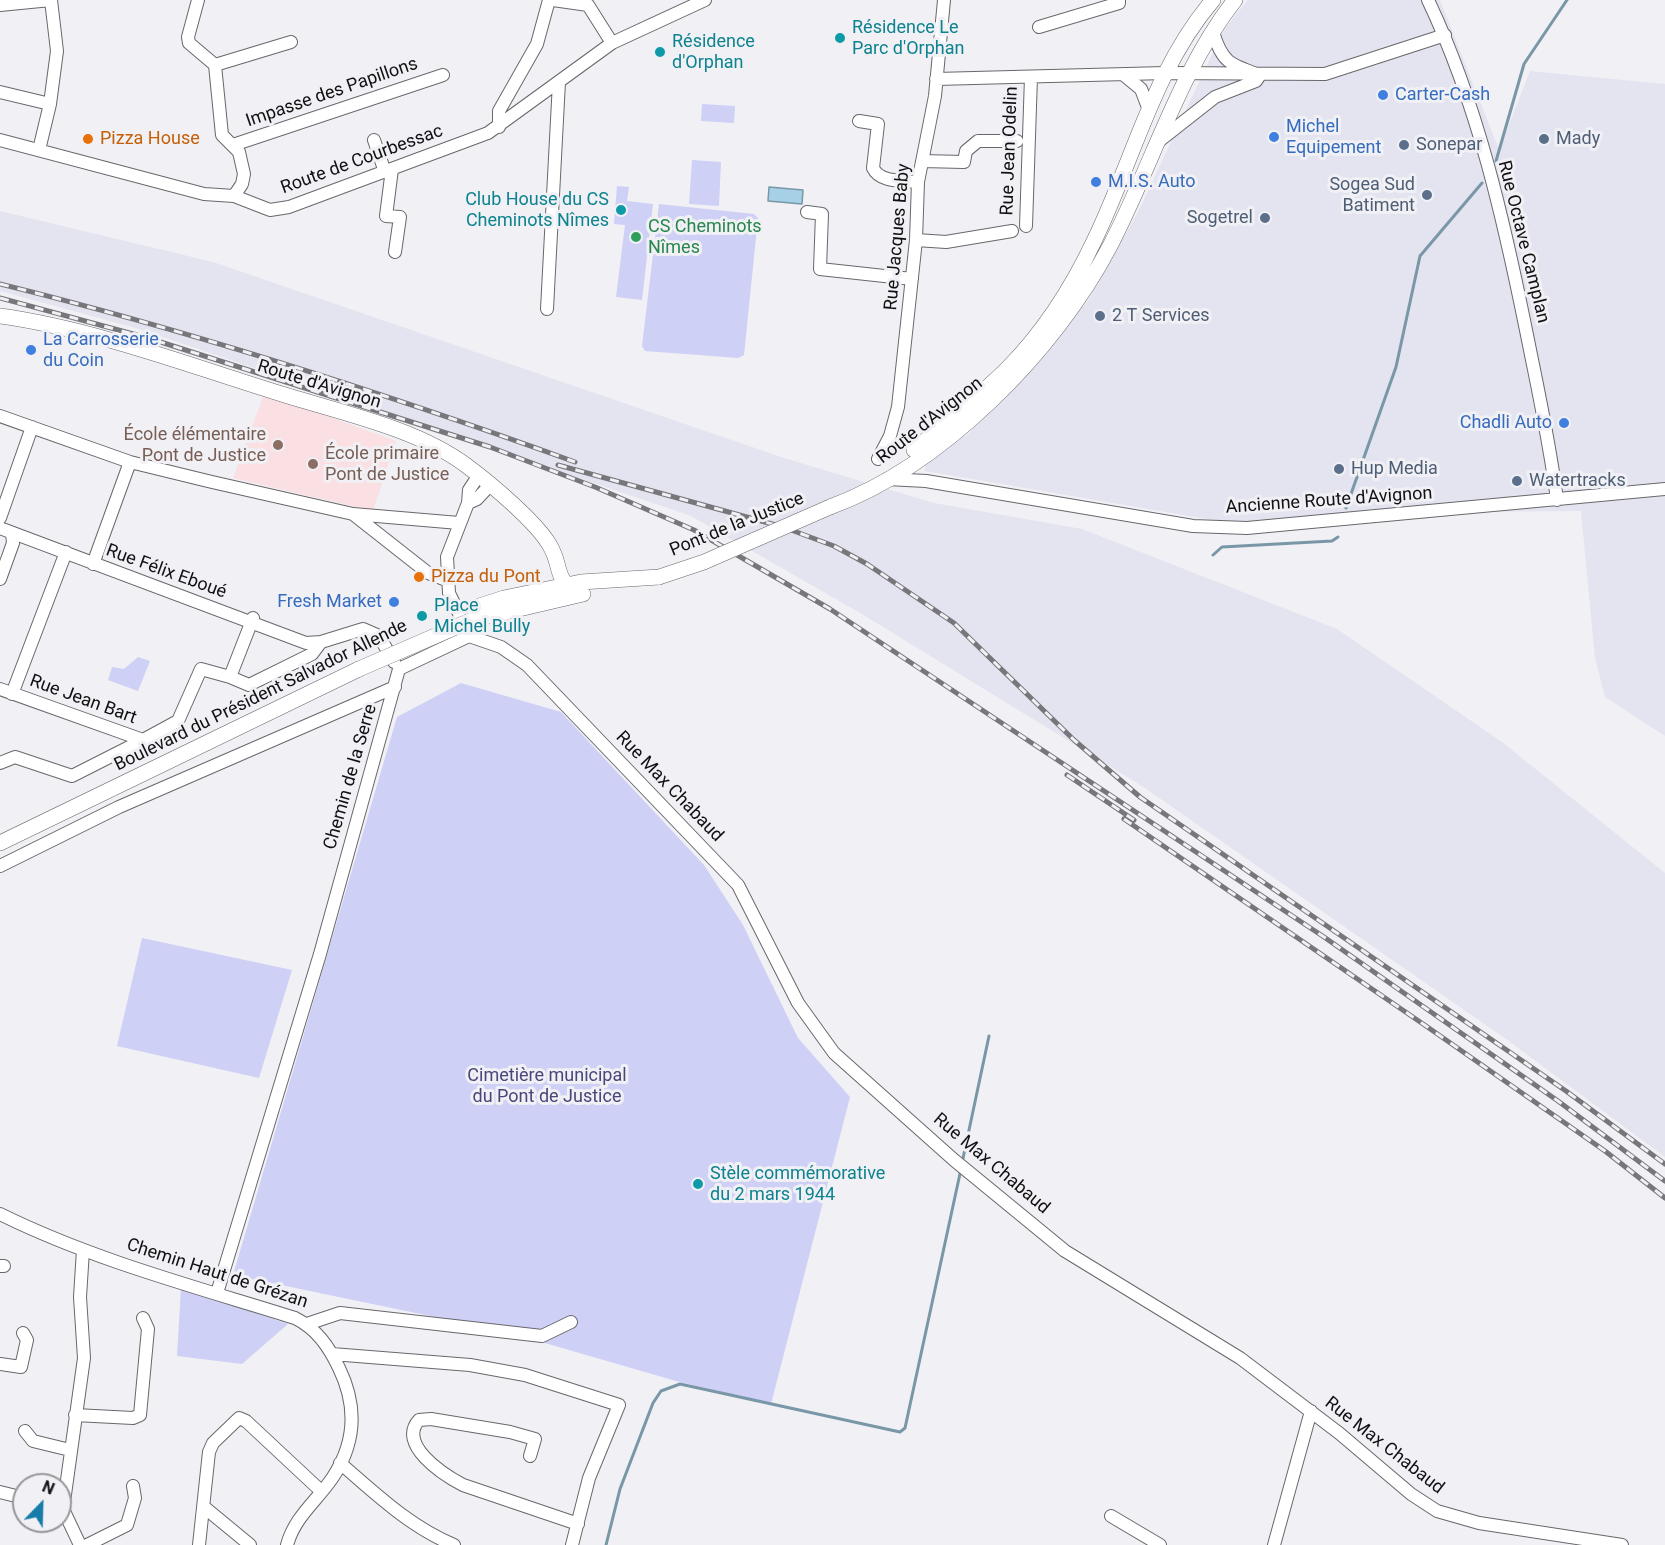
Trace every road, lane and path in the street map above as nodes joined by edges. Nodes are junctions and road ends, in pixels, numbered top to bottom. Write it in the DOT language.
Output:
graph roads {
  1 [pos="51,0"];
  2 [pos="198,0"];
  3 [pos="549,0"];
  4 [pos="553,0"];
  5 [pos="705,0"];
  6 [pos="944,0"];
  7 [pos="1119,0"];
  8 [pos="1213,0"];
  9 [pos="1235,0"];
  10 [pos="1428,0"];
  11 [pos="588,3"];
  12 [pos="0,5"];
  13 [pos="1040,27"];
  14 [pos="1213,32"];
  15 [pos="1445,35"];
  16 [pos="291,42"];
  17 [pos="612,43"];
  18 [pos="215,65"];
  19 [pos="1165,73"];
  20 [pos="443,75"];
  21 [pos="1123,75"];
  22 [pos="1190,75"];
  23 [pos="1260,75"];
  24 [pos="1030,77"];
  25 [pos="936,79"];
  26 [pos="559,82"];
  27 [pos="0,92"];
  28 [pos="50,104"];
  29 [pos="1149,110"];
  30 [pos="859,121"];
  31 [pos="499,127"];
  32 [pos="0,140"];
  33 [pos="374,140"];
  34 [pos="1017,141"];
  35 [pos="1159,141"];
  36 [pos="233,145"];
  37 [pos="39,150"];
  38 [pos="922,161"];
  39 [pos="389,171"];
  40 [pos="918,182"];
  41 [pos="234,196"];
  42 [pos="807,212"];
  43 [pos="1026,226"];
  44 [pos="1012,231"];
  45 [pos="916,240"];
  46 [pos="395,252"];
  47 [pos="912,279"];
  48 [pos="547,309"];
  49 [pos="0,316"];
  50 [pos="0,416"];
  51 [pos="32,427"];
  52 [pos="878,459"];
  53 [pos="918,459"];
  54 [pos="130,462"];
  55 [pos="887,479"];
  56 [pos="485,480"];
  57 [pos="926,481"];
  58 [pos="1665,489"];
  59 [pos="1557,500"];
  60 [pos="830,507"];
  61 [pos="354,514"];
  62 [pos="380,517"];
  63 [pos="0,518"];
  64 [pos="459,523"];
  65 [pos="0,528"];
  66 [pos="376,530"];
  67 [pos="12,533"];
  68 [pos="65,553"];
  69 [pos="93,564"];
  70 [pos="658,577"];
  71 [pos="0,579"];
  72 [pos="446,580"];
  73 [pos="570,590"];
  74 [pos="252,620"];
  75 [pos="469,636"];
  76 [pos="321,642"];
  77 [pos="357,665"];
  78 [pos="399,669"];
  79 [pos="230,677"];
  80 [pos="395,687"];
  81 [pos="0,689"];
  82 [pos="12,694"];
  83 [pos="143,740"];
  84 [pos="0,763"];
  85 [pos="33,828"];
  86 [pos="0,832"];
  87 [pos="0,843"];
  88 [pos="0,852"];
  89 [pos="0,866"];
  90 [pos="0,1214"];
  91 [pos="83,1250"];
  92 [pos="217,1293"];
  93 [pos="143,1317"];
  94 [pos="571,1322"];
  95 [pos="307,1324"];
  96 [pos="23,1333"];
  97 [pos="332,1354"];
  98 [pos="0,1364"];
  99 [pos="1311,1411"];
  100 [pos="75,1415"];
  101 [pos="25,1431"];
  102 [pos="70,1450"];
  103 [pos="530,1456"];
  104 [pos="340,1463"];
  105 [pos="67,1473"];
  106 [pos="133,1486"];
  107 [pos="321,1491"];
  108 [pos="204,1507"];
  109 [pos="1111,1516"];
  110 [pos="578,1524"];
  111 [pos="72,1529"];
  112 [pos="80,1545"];
  113 [pos="87,1545"];
  114 [pos="200,1545"];
  115 [pos="250,1545"];
  116 [pos="287,1545"];
  117 [pos="452,1545"];
  118 [pos="572,1545"];
  119 [pos="1160,1545"];
  120 [pos="1274,1545"];
  121 [pos="1622,1545"];
  1 -- 12 [label="street"];
  1 -- 28 [label="street"];
  2 -- 18 [label="street"];
  3 -- 31 [label="street"];
  4 -- 11 [label="street"];
  5 -- 17 [label="street, Route de Courbessac"];
  6 -- 25 [label="street, Rue Jacques Baby"];
  7 -- 13 [label="street"];
  8 -- 19 [label="main road, Route d'Avignon"];
  9 -- 14 [label="main road, Route d'Avignon"];
  10 -- 15 [label="street, Rue Octave Camplan"];
  11 -- 17 [label="street"];
  14 -- 22 [label="main road, Route d'Avignon"];
  14 -- 23 [label="street"];
  15 -- 23 [label="street, Rue Jean Odelin"];
  15 -- 59 [label="street, Rue Octave Camplan"];
  16 -- 18 [label="street"];
  17 -- 26 [label="street, Route de Courbessac"];
  18 -- 36 [label="street"];
  19 -- 21 [label="street, Rue Jean Odelin"];
  19 -- 22 [label="street, Rue Jean Odelin"];
  19 -- 29 [label="main road, Route d'Avignon"];
  20 -- 36 [label="street, Impasse des Papillons"];
  21 -- 24 [label="street, Rue Jean Odelin"];
  21 -- 29 [label="street"];
  22 -- 23 [label="street, Rue Jean Odelin"];
  22 -- 35 [label="main road, Route d'Avignon"];
  23 -- 35 [label="street"];
  24 -- 25 [label="street, Rue Jean Odelin"];
  24 -- 43 [label="street, Rue Jean Odelin"];
  25 -- 38 [label="street, Rue Jacques Baby"];
  26 -- 31 [label="street, Route de Courbessac"];
  26 -- 48 [label="street"];
  27 -- 28 [label="street"];
  28 -- 37 [label="street"];
  29 -- 60 [label="main road, Route d'Avignon"];
  30 -- 40 [label="street"];
  31 -- 39 [label="street, Route de Courbessac"];
  32 -- 37 [label="street, Route de Courbessac"];
  33 -- 39 [label="street"];
  34 -- 38 [label="street"];
  35 -- 53 [label="main road, Route d'Avignon"];
  36 -- 41 [label="street"];
  37 -- 41 [label="street, Route de Courbessac"];
  38 -- 40 [label="street, Rue Jacques Baby"];
  39 -- 41 [label="street, Route de Courbessac"];
  39 -- 46 [label="street"];
  40 -- 45 [label="street, Rue Jacques Baby"];
  42 -- 47 [label="street"];
  44 -- 45 [label="street"];
  45 -- 47 [label="street, Rue Jacques Baby"];
  47 -- 52 [label="street, Rue Jacques Baby"];
  49 -- 56 [label="main road, Route d'Avignon"];
  50 -- 51 [label="street"];
  51 -- 54 [label="street"];
  51 -- 63 [label="street"];
  53 -- 55 [label="main road, Route d'Avignon"];
  53 -- 57 [label="street"];
  54 -- 61 [label="street"];
  54 -- 69 [label="street"];
  55 -- 57 [label="street, Ancienne Route d'Avignon"];
  55 -- 60 [label="main road, Route d'Avignon"];
  56 -- 64 [label="street"];
  56 -- 73 [label="main road, Route d'Avignon"];
  57 -- 59 [label="street, Ancienne Route d'Avignon"];
  58 -- 59 [label="street, Ancienne Route d'Avignon"];
  60 -- 70 [label="main road, Pont de la Justice, bridge"];
  61 -- 62 [label="street"];
  61 -- 66 [label="street"];
  62 -- 64 [label="street"];
  62 -- 66 [label="street"];
  64 -- 72 [label="street"];
  65 -- 67 [label="street, Rue Félix Eboué"];
  66 -- 72 [label="street"];
  67 -- 68 [label="street, Rue Félix Eboué"];
  67 -- 71 [label="street"];
  68 -- 69 [label="street, Rue Félix Eboué"];
  68 -- 82 [label="street"];
  69 -- 74 [label="street, Rue Félix Eboué"];
  70 -- 73 [label="main road, Boulevard du Président Salvador Allende"];
  72 -- 75 [label="street"];
  73 -- 77 [label="main road, Boulevard du Président Salvador Allende"];
  74 -- 76 [label="street, Rue Félix Eboué"];
  74 -- 79 [label="street"];
  75 -- 78 [label="street"];
  75 -- 99 [label="street, Rue Max Chabaud"];
  76 -- 78 [label="street"];
  76 -- 79 [label="street"];
  77 -- 85 [label="main road, Boulevard du Président Salvador Allende"];
  77 -- 86 [label="main road, Boulevard du Président Salvador Allende"];
  78 -- 80 [label="street"];
  79 -- 83 [label="street, Rue Jean Bart"];
  80 -- 89 [label="street, Chemin de la Serre"];
  80 -- 92 [label="street, Chemin de la Serre"];
  81 -- 82 [label="street, Rue Jean Bart"];
  82 -- 83 [label="street, Rue Jean Bart"];
  83 -- 84 [label="street"];
  85 -- 87 [label="main road, Boulevard du Président Salvador Allende"];
  85 -- 88 [label="main road"];
  90 -- 91 [label="street, Chemin Haut de Grézan"];
  91 -- 92 [label="street, Chemin Haut de Grézan"];
  91 -- 100 [label="street"];
  92 -- 95 [label="street, Chemin Haut de Grézan"];
  93 -- 100 [label="street"];
  94 -- 95 [label="street, Chemin Haut de Grézan"];
  95 -- 97 [label="street"];
  96 -- 98 [label="street"];
  97 -- 104 [label="street"];
  97 -- 110 [label="street"];
  99 -- 120 [label="street"];
  99 -- 121 [label="street, Rue Max Chabaud"];
  100 -- 102 [label="street"];
  101 -- 102 [label="street"];
  102 -- 105 [label="street"];
  103 -- 110 [label="street"];
  104 -- 107 [label="street"];
  104 -- 117 [label="street"];
  106 -- 113 [label="street"];
  107 -- 108 [label="street"];
  107 -- 116 [label="street"];
  108 -- 114 [label="street"];
  108 -- 115 [label="street"];
  109 -- 119 [label="street"];
  110 -- 118 [label="street"];
  111 -- 112 [label="street"];
}
